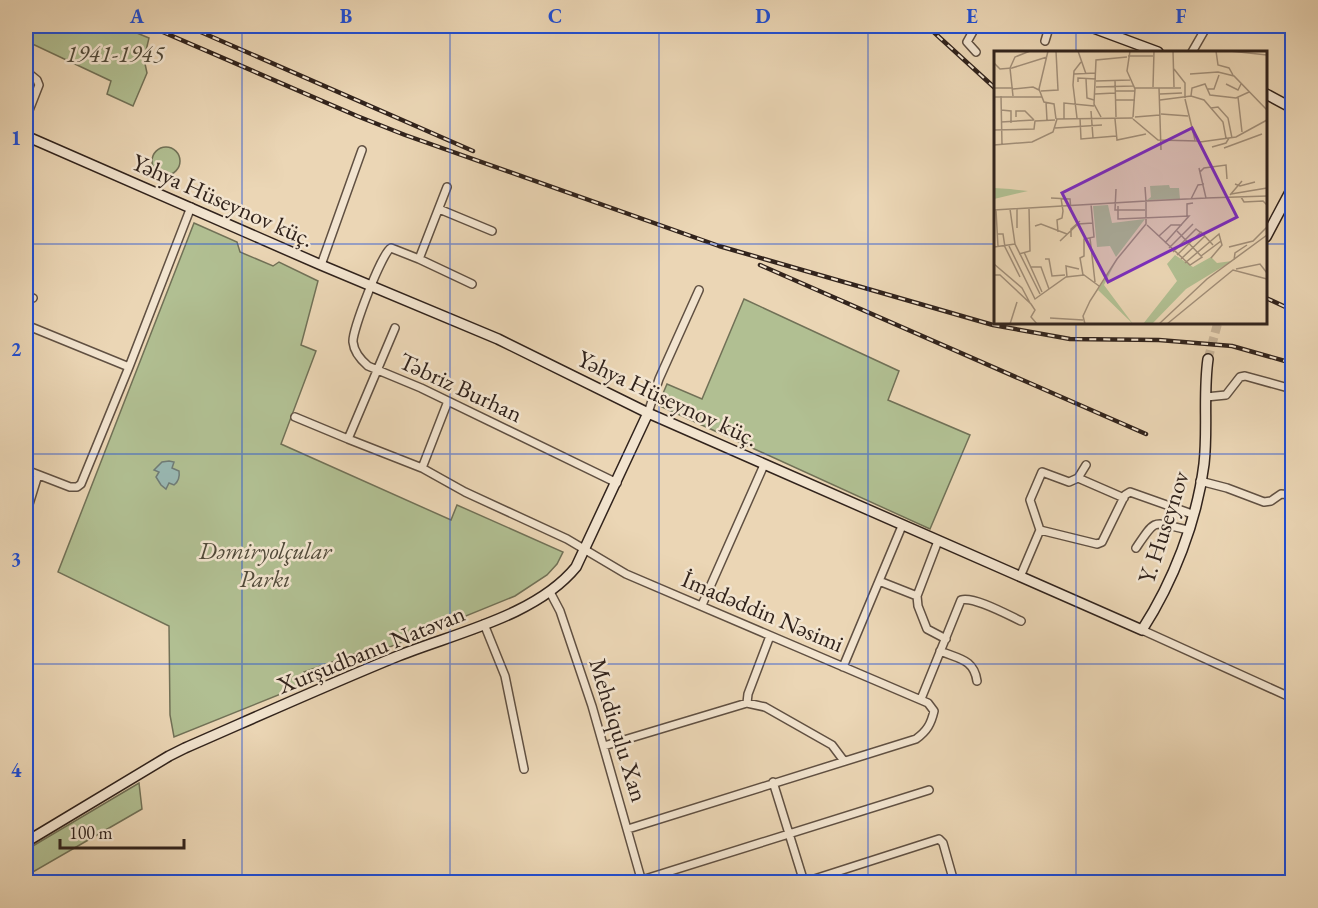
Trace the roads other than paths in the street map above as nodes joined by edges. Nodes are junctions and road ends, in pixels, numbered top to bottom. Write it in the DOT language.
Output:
graph roads {
  1 [pos="976,26"];
  2 [pos="1045,26"];
  3 [pos="1088,26"];
  4 [pos="1207,26"];
  5 [pos="1045,41"];
  6 [pos="1142,49"];
  7 [pos="1193,51"];
  8 [pos="976,52"];
  9 [pos="26,71"];
  10 [pos="1267,95"];
  11 [pos="1293,108"];
  12 [pos="26,118"];
  13 [pos="26,136"];
  14 [pos="362,150"];
  15 [pos="447,188"];
  16 [pos="1293,188"];
  17 [pos="191,207"];
  18 [pos="439,209"];
  19 [pos="492,231"];
  20 [pos="1267,235"];
  21 [pos="419,259"];
  22 [pos="321,265"];
  23 [pos="472,284"];
  24 [pos="371,286"];
  25 [pos="699,290"];
  26 [pos="26,325"];
  27 [pos="395,328"];
  28 [pos="1208,359"];
  29 [pos="129,367"];
  30 [pos="378,370"];
  31 [pos="1293,389"];
  32 [pos="1206,397"];
  33 [pos="448,401"];
  34 [pos="648,412"];
  35 [pos="295,417"];
  36 [pos="348,439"];
  37 [pos="764,465"];
  38 [pos="1086,465"];
  39 [pos="422,468"];
  40 [pos="26,470"];
  41 [pos="38,475"];
  42 [pos="1078,478"];
  43 [pos="1200,481"];
  44 [pos="616,483"];
  45 [pos="1293,495"];
  46 [pos="1124,498"];
  47 [pos="26,514"];
  48 [pos="1192,514"];
  49 [pos="902,526"];
  50 [pos="1040,530"];
  51 [pos="1188,530"];
  52 [pos="938,542"];
  53 [pos="1136,548"];
  54 [pos="584,551"];
  55 [pos="1020,578"];
  56 [pos="879,581"];
  57 [pos="550,592"];
  58 [pos="917,596"];
  59 [pos="702,605"];
  60 [pos="1021,621"];
  61 [pos="484,624"];
  62 [pos="1142,630"];
  63 [pos="770,636"];
  64 [pos="946,639"];
  65 [pos="940,651"];
  66 [pos="843,667"];
  67 [pos="977,681"];
  68 [pos="1293,698"];
  69 [pos="921,699"];
  70 [pos="747,703"];
  71 [pos="604,746"];
  72 [pos="844,761"];
  73 [pos="524,769"];
  74 [pos="773,783"];
  75 [pos="929,790"];
  76 [pos="628,829"];
  77 [pos="790,835"];
  78 [pos="26,842"];
  79 [pos="642,881"];
  80 [pos="805,882"];
  81 [pos="954,882"];
  1 -- 8 [label="street"];
  2 -- 5 [label="street"];
  3 -- 6 [label="main road"];
  4 -- 7 [label="street"];
  9 -- 12 [label="street"];
  10 -- 11 [label="main road"];
  13 -- 17 [label="main road, Yəhya Hüseynov küç."];
  14 -- 22 [label="street"];
  15 -- 18 [label="street"];
  16 -- 20 [label="main road"];
  17 -- 22 [label="main road, Yəhya Hüseynov küç."];
  17 -- 29 [label="street"];
  18 -- 19 [label="street"];
  18 -- 21 [label="street"];
  21 -- 23 [label="street"];
  21 -- 24 [label="street, Təbriz Burhan"];
  22 -- 24 [label="main road, Yəhya Hüseynov küç."];
  24 -- 30 [label="street, Təbriz Burhan"];
  24 -- 34 [label="main road, Yəhya Hüseynov küç."];
  25 -- 34 [label="street"];
  26 -- 29 [label="street"];
  27 -- 30 [label="street"];
  28 -- 32 [label="main road, Y. Huseynov"];
  29 -- 41 [label="street"];
  30 -- 33 [label="street, Təbriz Burhan"];
  30 -- 36 [label="street"];
  31 -- 32 [label="street"];
  32 -- 43 [label="main road, Y. Huseynov"];
  33 -- 39 [label="street"];
  33 -- 44 [label="street, Təbriz Burhan"];
  34 -- 37 [label="main road, Yəhya Hüseynov küç."];
  34 -- 44 [label="main road, Xurşudbanu Natəvan"];
  35 -- 36 [label="street, İmadəddin Nəsimi"];
  36 -- 39 [label="street, İmadəddin Nəsimi"];
  37 -- 49 [label="main road, Yəhya Hüseynov küç."];
  37 -- 59 [label="street"];
  38 -- 42 [label="street"];
  39 -- 54 [label="street, İmadəddin Nəsimi"];
  40 -- 41 [label="street"];
  41 -- 47 [label="street"];
  42 -- 46 [label="street"];
  42 -- 50 [label="street"];
  43 -- 45 [label="street"];
  43 -- 48 [label="main road, Y. Huseynov"];
  44 -- 54 [label="main road, Xurşudbanu Natəvan"];
  46 -- 48 [label="street"];
  46 -- 50 [label="street"];
  48 -- 51 [label="main road, Y. Huseynov"];
  49 -- 52 [label="main road, Yəhya Hüseynov küç."];
  49 -- 56 [label="street"];
  50 -- 55 [label="street"];
  51 -- 53 [label="street"];
  51 -- 62 [label="main road, Y. Huseynov"];
  52 -- 55 [label="main road, Yəhya Hüseynov küç."];
  52 -- 58 [label="street"];
  54 -- 57 [label="main road, Xurşudbanu Natəvan"];
  54 -- 59 [label="street, İmadəddin Nəsimi"];
  55 -- 62 [label="main road, Yəhya Hüseynov küç."];
  56 -- 58 [label="street"];
  56 -- 66 [label="street"];
  57 -- 61 [label="main road, Xurşudbanu Natəvan"];
  57 -- 71 [label="street, Mehdiqulu Xan"];
  58 -- 64 [label="street"];
  59 -- 63 [label="street, İmadəddin Nəsimi"];
  60 -- 64 [label="street"];
  61 -- 73 [label="street"];
  61 -- 78 [label="main road, Xurşudbanu Natəvan"];
  62 -- 68 [label="street, Yəhya Hüseynov küç."];
  63 -- 66 [label="street, İmadəddin Nəsimi"];
  63 -- 70 [label="street"];
  64 -- 65 [label="street"];
  65 -- 67 [label="street"];
  65 -- 69 [label="street"];
  66 -- 69 [label="street, İmadəddin Nəsimi"];
  69 -- 72 [label="street, İmadəddin Nəsimi"];
  70 -- 71 [label="street"];
  70 -- 72 [label="street"];
  71 -- 76 [label="street, Mehdiqulu Xan"];
  72 -- 74 [label="street"];
  74 -- 76 [label="street"];
  74 -- 77 [label="street"];
  75 -- 77 [label="street"];
  76 -- 79 [label="street, Mehdiqulu Xan"];
  77 -- 79 [label="street"];
  77 -- 80 [label="street"];
  80 -- 81 [label="street"];
}
